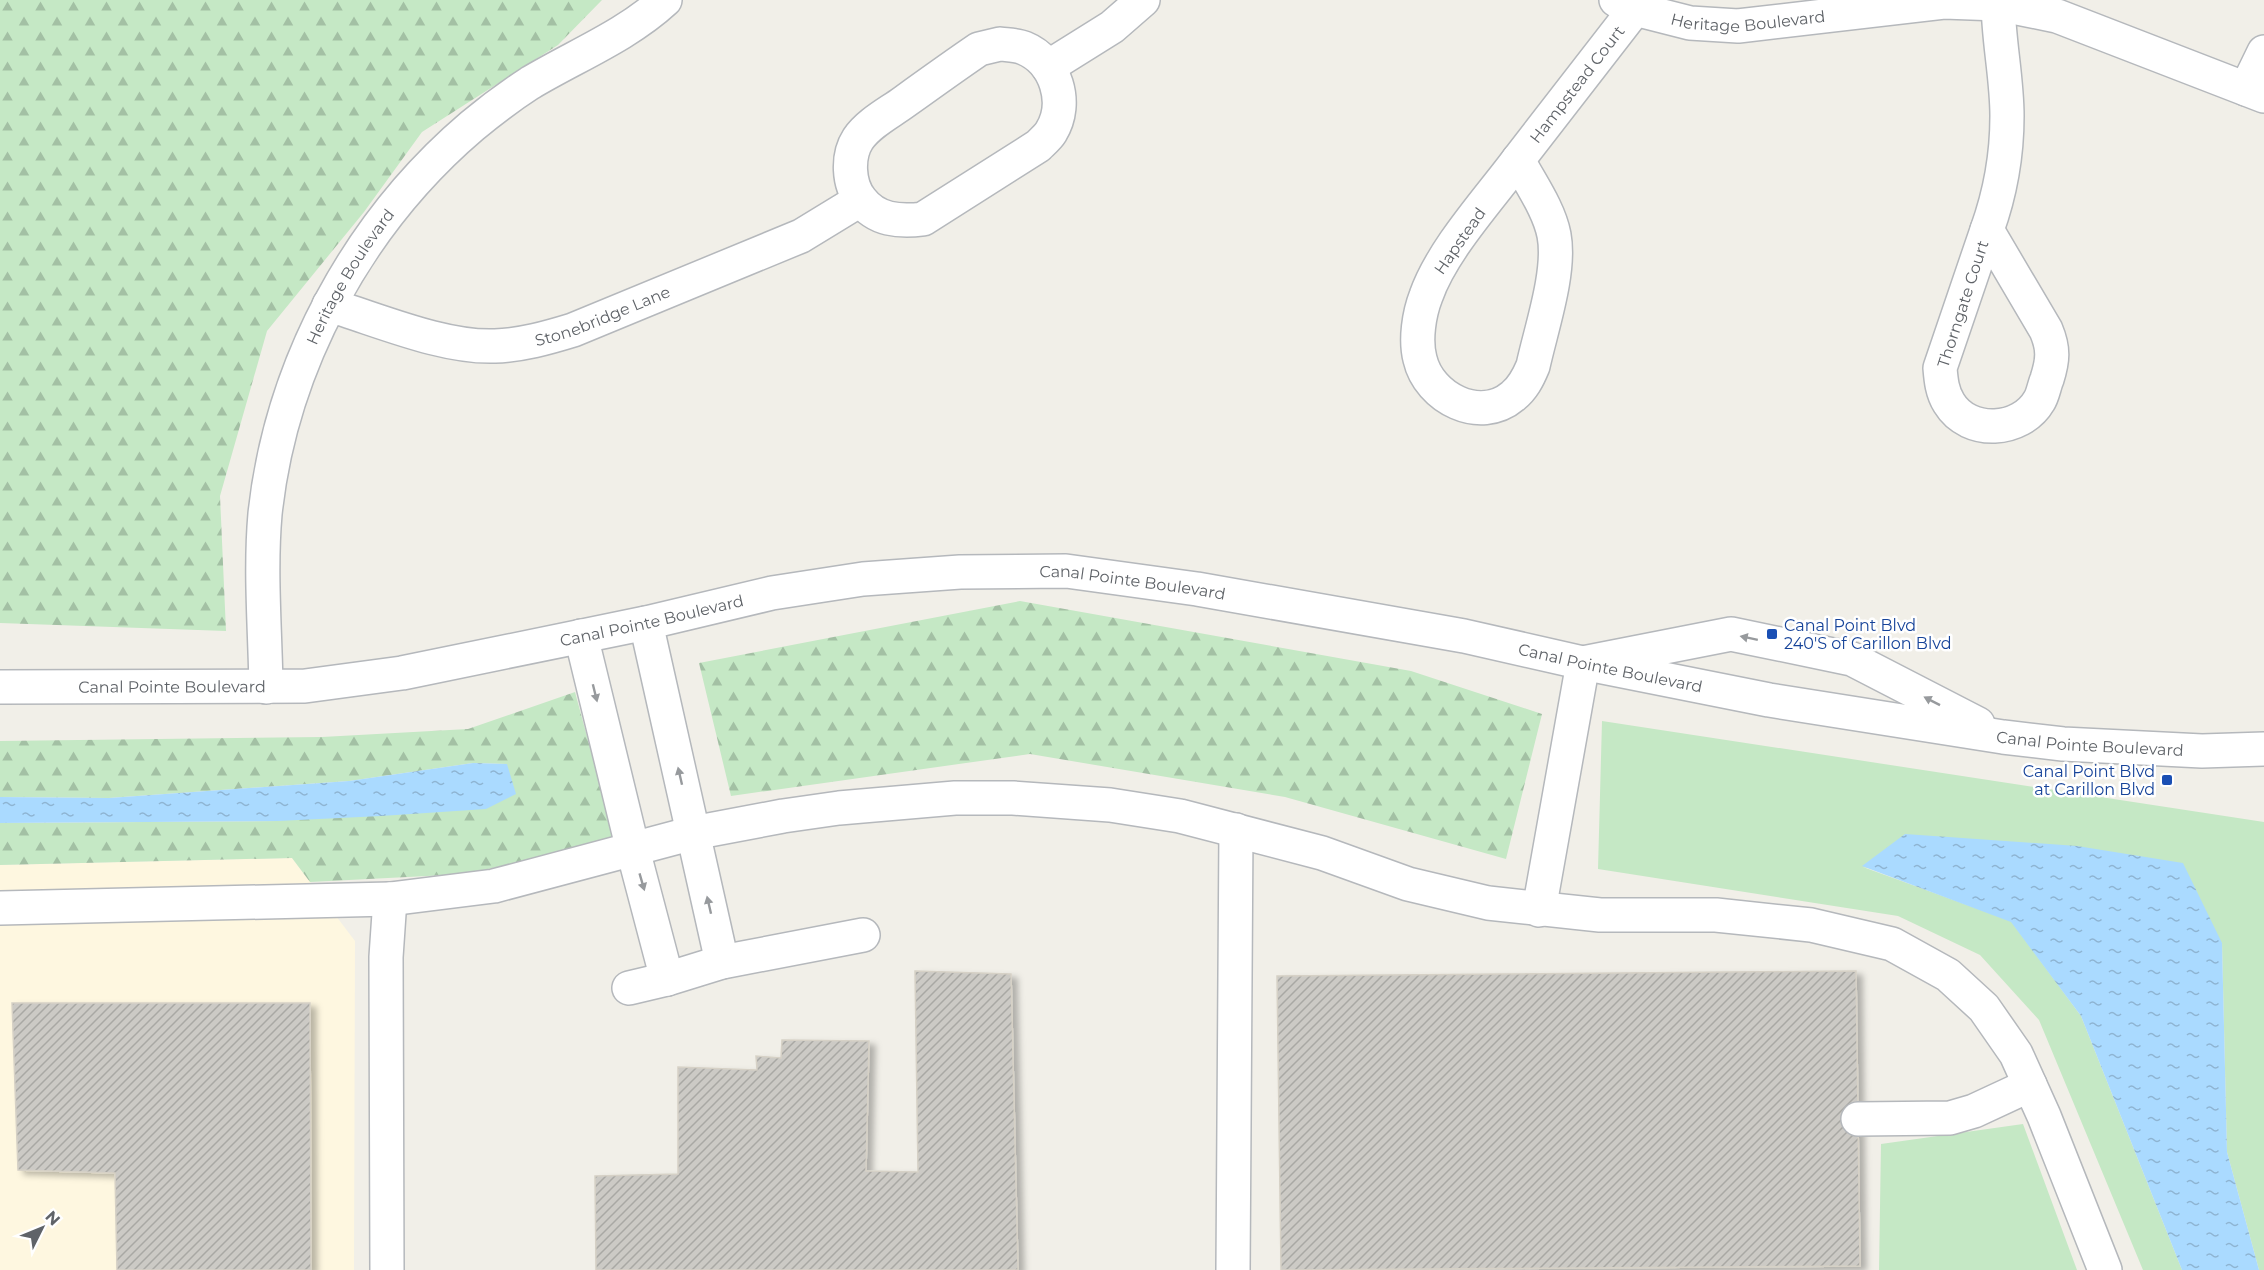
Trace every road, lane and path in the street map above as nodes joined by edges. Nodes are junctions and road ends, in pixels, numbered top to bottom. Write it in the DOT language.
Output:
graph roads {
  1 [pos="665,0"];
  2 [pos="1143,0"];
  3 [pos="1998,2"];
  4 [pos="1625,5"];
  5 [pos="2264,52"];
  6 [pos="1048,67"];
  7 [pos="2255,92"];
  8 [pos="1518,160"];
  9 [pos="860,200"];
  10 [pos="1987,230"];
  11 [pos="329,304"];
  12 [pos="646,622"];
  13 [pos="581,636"];
  14 [pos="1583,663"];
  15 [pos="0,687"];
  16 [pos="266,687"];
  17 [pos="2003,737"];
  18 [pos="2264,749"];
  19 [pos="1236,830"];
  20 [pos="693,833"];
  21 [pos="633,850"];
  22 [pos="390,899"];
  23 [pos="0,908"];
  24 [pos="1539,910"];
  25 [pos="863,935"];
  26 [pos="722,962"];
  27 [pos="667,979"];
  28 [pos="629,988"];
  29 [pos="2030,1085"];
  30 [pos="1857,1119"];
  31 [pos="387,1270"];
  32 [pos="1233,1270"];
  33 [pos="2104,1270"];
  1 -- 11 [label="street, Heritage Boulevard"];
  2 -- 6 [label="street"];
  3 -- 4 [label="street, Heritage Boulevard"];
  3 -- 7 [label="street, Heritage Boulevard"];
  3 -- 10 [label="street, Thorngate Court"];
  4 -- 8 [label="street, Hampstead Court"];
  5 -- 7 [label="street"];
  6 -- 9 [label="street"];
  6 -- 9 [label="street"];
  8 -- 8 [label="street, Hapstead"];
  9 -- 11 [label="street, Stonebridge Lane"];
  10 -- 10 [label="street, Thorngate Court"];
  11 -- 16 [label="street, Heritage Boulevard"];
  12 -- 13 [label="street, Canal Pointe Boulevard"];
  12 -- 14 [label="street, Canal Pointe Boulevard"];
  20 -- 12 [label="street, one-way"];
  13 -- 16 [label="street, Canal Pointe Boulevard"];
  13 -- 21 [label="street, one-way"];
  14 -- 17 [label="street, Canal Pointe Boulevard"];
  17 -- 14 [label="street, one-way"];
  14 -- 24 [label="street"];
  15 -- 16 [label="street, Canal Pointe Boulevard"];
  17 -- 18 [label="street, Canal Pointe Boulevard"];
  19 -- 20 [label="street"];
  19 -- 24 [label="street"];
  19 -- 32 [label="street"];
  20 -- 21 [label="street"];
  26 -- 20 [label="street, one-way"];
  21 -- 22 [label="street"];
  21 -- 27 [label="street, one-way"];
  22 -- 23 [label="street"];
  22 -- 31 [label="street"];
  24 -- 29 [label="street"];
  25 -- 26 [label="street"];
  26 -- 27 [label="street"];
  27 -- 28 [label="street"];
  29 -- 30 [label="street"];
  29 -- 33 [label="street"];
}
